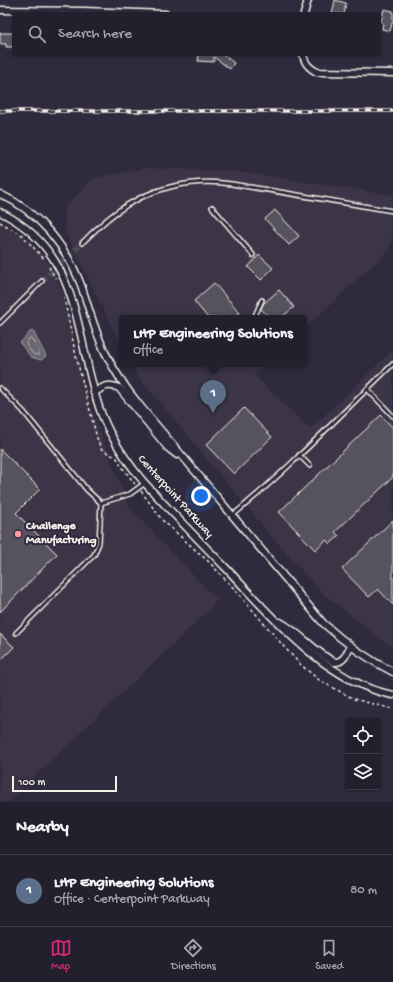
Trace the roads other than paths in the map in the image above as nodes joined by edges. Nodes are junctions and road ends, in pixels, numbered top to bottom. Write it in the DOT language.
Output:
graph roads {
  1 [pos="305,2"];
  2 [pos="0,10"];
  3 [pos="111,12"];
  4 [pos="304,12"];
  5 [pos="304,56"];
  6 [pos="393,73"];
  7 [pos="0,194"];
  8 [pos="212,207"];
  9 [pos="393,211"];
  10 [pos="0,212"];
  11 [pos="82,243"];
  12 [pos="253,255"];
  13 [pos="42,281"];
  14 [pos="262,300"];
  15 [pos="255,315"];
  16 [pos="0,323"];
  17 [pos="393,364"];
  18 [pos="0,388"];
  19 [pos="367,389"];
  20 [pos="94,393"];
  21 [pos="393,416"];
  22 [pos="299,455"];
  23 [pos="187,463"];
  24 [pos="310,466"];
  25 [pos="145,483"];
  26 [pos="101,503"];
  27 [pos="232,516"];
  28 [pos="273,618"];
  29 [pos="16,633"];
  30 [pos="350,646"];
  31 [pos="393,672"];
  32 [pos="393,695"];
  1 -- 4 [label="street"];
  2 -- 3 [label="street"];
  5 -- 6 [label="street"];
  7 -- 23 [label="street"];
  8 -- 12 [label="lane"];
  9 -- 11 [label="lane"];
  10 -- 20 [label="street, Centerpoint Parkway"];
  13 -- 16 [label="lane"];
  14 -- 15 [label="lane"];
  17 -- 19 [label="lane"];
  18 -- 26 [label="lane"];
  19 -- 21 [label="lane"];
  19 -- 22 [label="lane"];
  20 -- 23 [label="street"];
  20 -- 25 [label="street, Centerpoint Parkway"];
  22 -- 24 [label="lane"];
  22 -- 27 [label="lane"];
  23 -- 27 [label="street"];
  25 -- 26 [label="lane"];
  25 -- 28 [label="street, Centerpoint Parkway"];
  26 -- 29 [label="lane"];
  27 -- 30 [label="street"];
  28 -- 30 [label="street"];
  28 -- 32 [label="street, Centerpoint Parkway"];
  30 -- 31 [label="street"];
}
